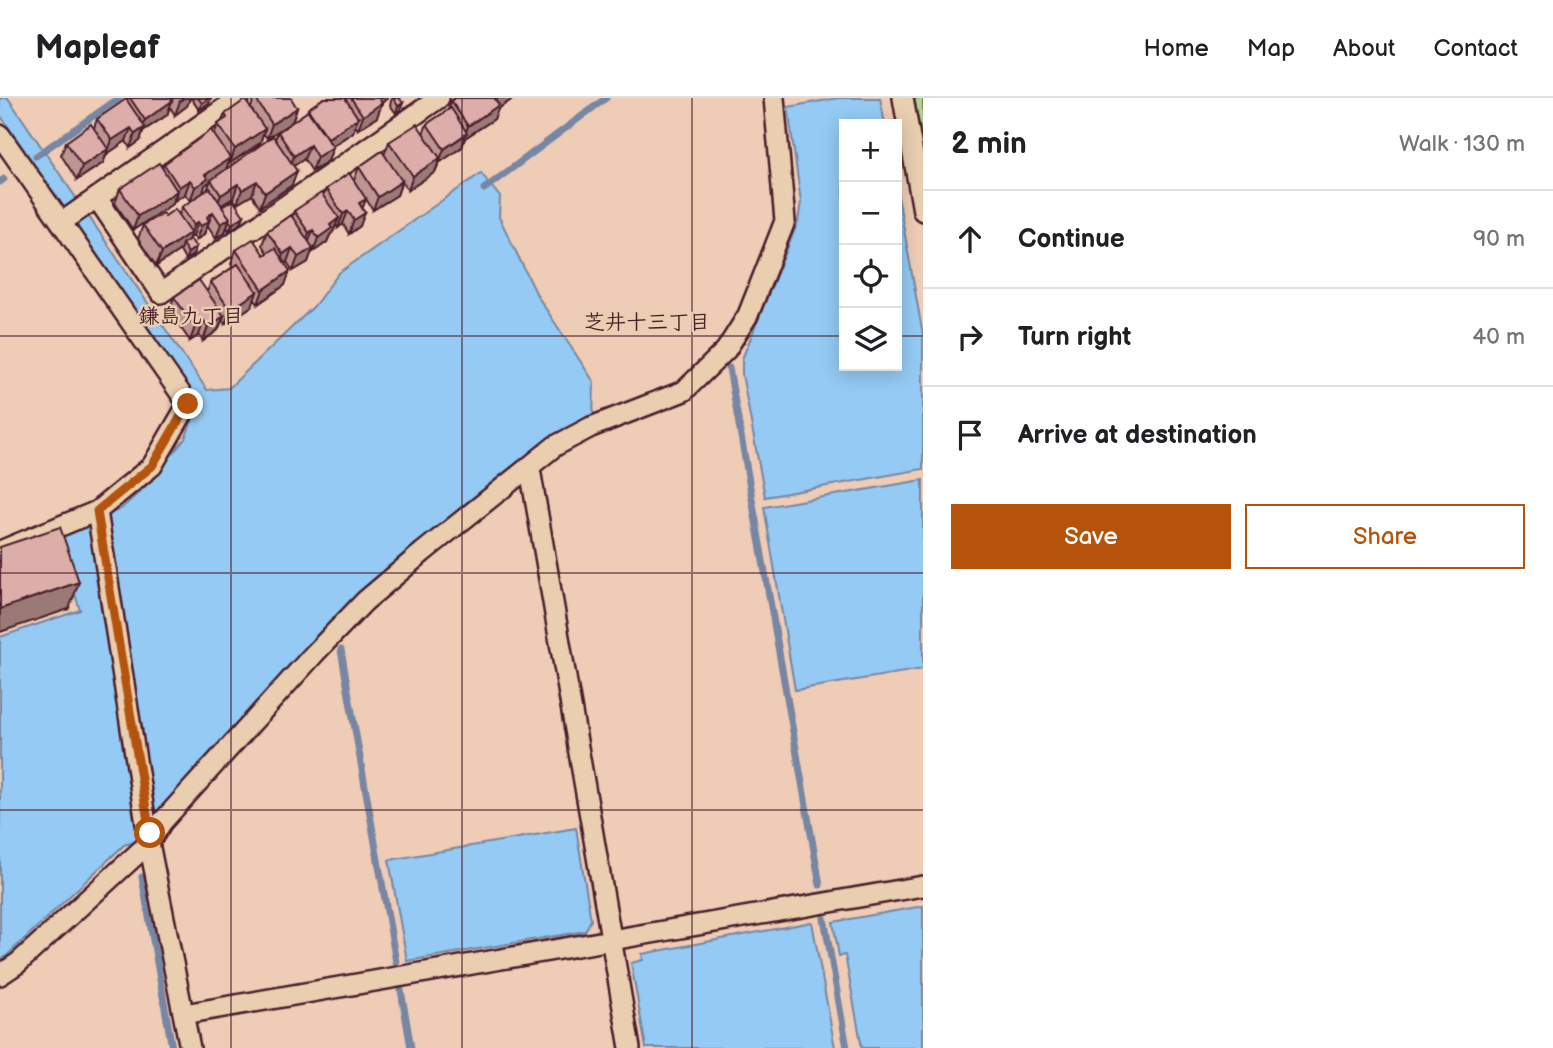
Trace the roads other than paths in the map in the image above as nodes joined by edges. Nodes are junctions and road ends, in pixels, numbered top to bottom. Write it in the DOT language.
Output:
graph roads {
  1 [pos="239,98"];
  2 [pos="439,98"];
  3 [pos="774,98"];
  4 [pos="903,98"];
  5 [pos="0,135"];
  6 [pos="93,201"];
  7 [pos="923,211"];
  8 [pos="62,222"];
  9 [pos="530,469"];
  10 [pos="98,514"];
  11 [pos="0,551"];
  12 [pos="150,838"];
  13 [pos="923,886"];
  14 [pos="611,939"];
  15 [pos="0,975"];
  16 [pos="184,1013"];
  17 [pos="190,1048"];
  18 [pos="630,1048"];
  1 -- 6 [label="street"];
  2 -- 6 [label="street"];
  3 -- 9 [label="street"];
  4 -- 7 [label="street"];
  5 -- 8 [label="street"];
  6 -- 8 [label="street"];
  8 -- 10 [label="street"];
  9 -- 12 [label="street"];
  9 -- 14 [label="street"];
  10 -- 11 [label="street"];
  10 -- 12 [label="street"];
  12 -- 15 [label="street"];
  12 -- 16 [label="street"];
  13 -- 14 [label="street"];
  14 -- 16 [label="street"];
  14 -- 18 [label="street"];
  16 -- 17 [label="street"];
}
